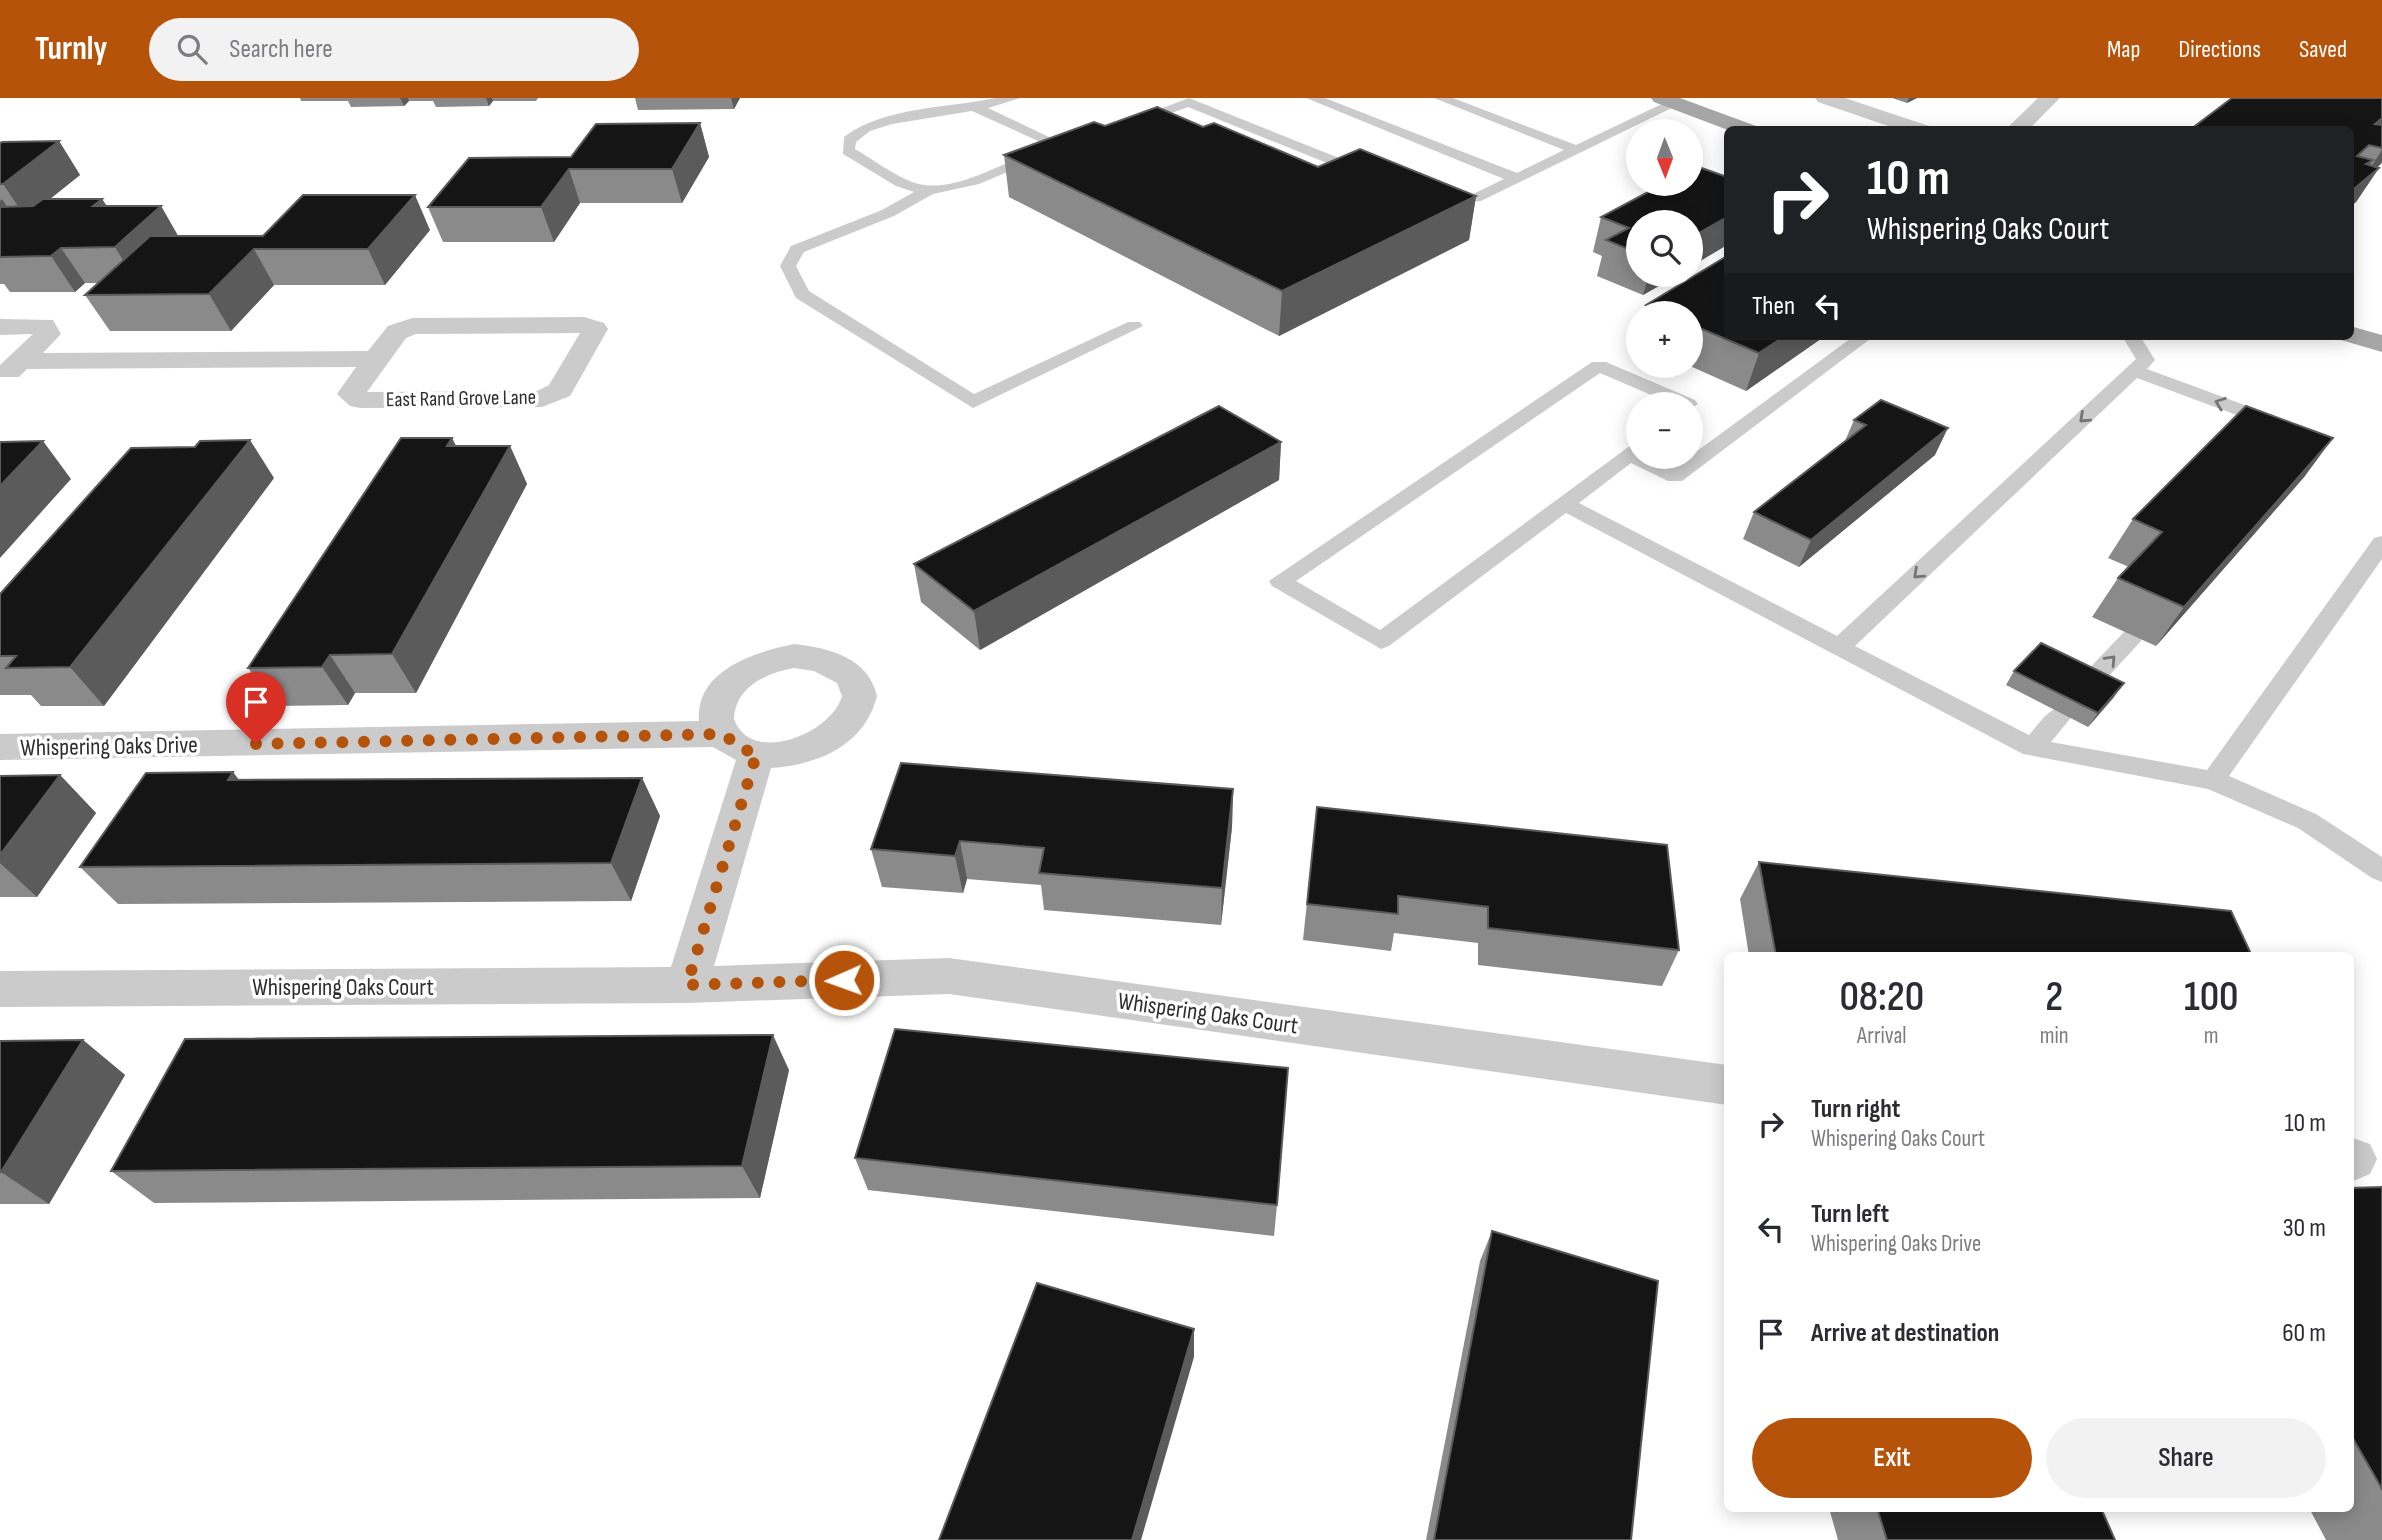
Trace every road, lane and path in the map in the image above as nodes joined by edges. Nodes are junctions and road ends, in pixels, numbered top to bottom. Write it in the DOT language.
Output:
graph roads {
  1 [pos="1013,98"];
  2 [pos="1313,98"];
  3 [pos="1440,98"];
  4 [pos="1825,98"];
  5 [pos="2050,98"];
  6 [pos="1192,100"];
  7 [pos="1668,101"];
  8 [pos="969,103"];
  9 [pos="1738,126"];
  10 [pos="1910,126"];
  11 [pos="2019,126"];
  12 [pos="1113,129"];
  13 [pos="1576,150"];
  14 [pos="1516,178"];
  15 [pos="1380,179"];
  16 [pos="928,190"];
  17 [pos="1431,200"];
  18 [pos="1134,326"];
  19 [pos="0,327"];
  20 [pos="2354,335"];
  21 [pos="1860,340"];
  22 [pos="2134,340"];
  23 [pos="2382,344"];
  24 [pos="376,359"];
  25 [pos="9,370"];
  26 [pos="2134,371"];
  27 [pos="1657,392"];
  28 [pos="2292,436"];
  29 [pos="1703,456"];
  30 [pos="1626,458"];
  31 [pos="1662,469"];
  32 [pos="1686,469"];
  33 [pos="1565,504"];
  34 [pos="2382,543"];
  35 [pos="2133,635"];
  36 [pos="1840,647"];
  37 [pos="2088,684"];
  38 [pos="2062,714"];
  39 [pos="723,734"];
  40 [pos="0,747"];
  41 [pos="2032,748"];
  42 [pos="757,752"];
  43 [pos="2213,780"];
  44 [pos="2382,870"];
  45 [pos="687,985"];
  46 [pos="0,989"];
  47 [pos="1724,1085"];
  1 -- 8 [label="lane"];
  2 -- 14 [label="lane"];
  3 -- 13 [label="lane"];
  4 -- 10 [label="street"];
  5 -- 11 [label="street"];
  6 -- 12 [label="lane"];
  6 -- 15 [label="lane"];
  7 -- 9 [label="main road"];
  7 -- 13 [label="lane"];
  8 -- 16 [label="lane"];
  8 -- 16 [label="lane"];
  13 -- 14 [label="lane"];
  14 -- 17 [label="lane"];
  16 -- 18 [label="lane"];
  19 -- 25 [label="street, East Rand Grove Lane"];
  20 -- 23 [label="main road"];
  21 -- 29 [label="lane"];
  22 -- 26 [label="lane"];
  24 -- 24 [label="street, East Rand Grove Lane"];
  24 -- 25 [label="street, East Rand Grove Lane"];
  28 -- 26 [label="lane, one-way"];
  26 -- 36 [label="lane, one-way"];
  27 -- 33 [label="lane"];
  30 -- 33 [label="lane"];
  31 -- 32 [label="lane"];
  33 -- 36 [label="lane"];
  34 -- 43 [label="lane"];
  37 -- 35 [label="lane, one-way"];
  36 -- 41 [label="lane"];
  38 -- 41 [label="lane"];
  39 -- 40 [label="street, Whispering Oaks Drive"];
  39 -- 42 [label="street"];
  39 -- 42 [label="street"];
  41 -- 43 [label="lane"];
  42 -- 45 [label="street"];
  43 -- 44 [label="lane"];
  45 -- 46 [label="street, Whispering Oaks Court"];
  45 -- 47 [label="street, Whispering Oaks Court"];
}
